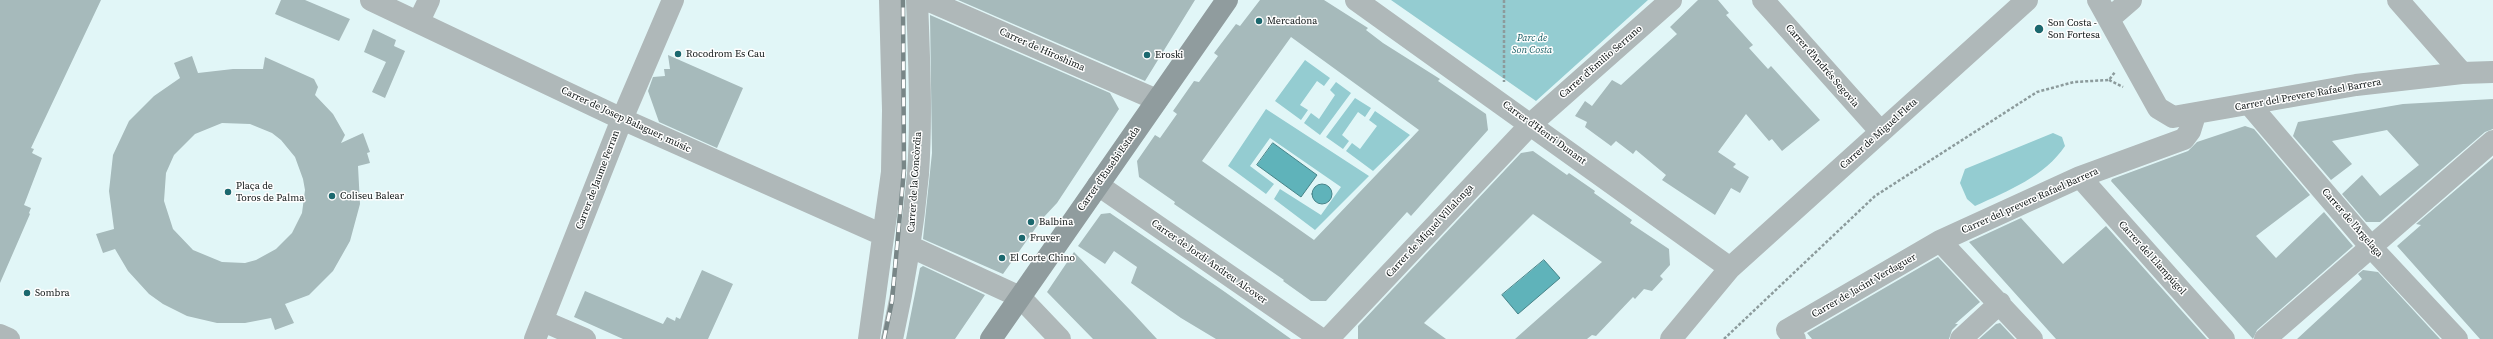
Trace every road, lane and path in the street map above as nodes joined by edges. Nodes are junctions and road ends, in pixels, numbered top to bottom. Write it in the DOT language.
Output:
graph roads {
  1 [pos="371,0"];
  2 [pos="429,0"];
  3 [pos="673,0"];
  4 [pos="890,0"];
  5 [pos="917,0"];
  6 [pos="927,0"];
  7 [pos="1227,0"];
  8 [pos="1356,0"];
  9 [pos="1504,0"];
  10 [pos="1671,0"];
  11 [pos="1763,0"];
  12 [pos="2027,0"];
  13 [pos="2098,0"];
  14 [pos="2130,0"];
  15 [pos="2398,0"];
  16 [pos="2109,20"];
  17 [pos="419,21"];
  18 [pos="2118,69"];
  19 [pos="2493,72"];
  20 [pos="2462,73"];
  21 [pos="1157,100"];
  22 [pos="1504,104"];
  23 [pos="2250,105"];
  24 [pos="2195,115"];
  25 [pos="622,119"];
  26 [pos="1532,124"];
  27 [pos="1881,132"];
  28 [pos="2493,141"];
  29 [pos="2080,177"];
  30 [pos="1098,185"];
  31 [pos="883,235"];
  32 [pos="1940,242"];
  33 [pos="909,246"];
  34 [pos="2371,247"];
  35 [pos="1730,268"];
  36 [pos="1020,297"];
  37 [pos="2000,303"];
  38 [pos="539,330"];
  39 [pos="1791,334"];
  40 [pos="0,335"];
  41 [pos="9,339"];
  42 [pos="585,339"];
  43 [pos="869,339"];
  44 [pos="892,339"];
  45 [pos="991,339"];
  46 [pos="1060,339"];
  47 [pos="1321,339"];
  48 [pos="1328,339"];
  49 [pos="1672,339"];
  50 [pos="1724,339"];
  51 [pos="1961,339"];
  52 [pos="2032,339"];
  53 [pos="2224,339"];
  54 [pos="2266,339"];
  55 [pos="2457,339"];
  1 -- 17 [label="street, Carrer de Josep Balaguer, músic"];
  2 -- 17 [label="street"];
  3 -- 25 [label="street, Carrer de Jaume Ferran"];
  4 -- 31 [label="street"];
  5 -- 33 [label="street, Carrer de la Concòrdia"];
  6 -- 21 [label="street, Carrer de Hiroshima"];
  7 -- 21 [label="main road, Carrer d'Eusebi Estada"];
  8 -- 22 [label="street, Carrer d'Henri Dunant"];
  9 -- 22 [label="path"];
  10 -- 26 [label="street, Carrer d'Emilio Serrano"];
  11 -- 27 [label="street, Carrer d'Andrés Segovia"];
  12 -- 27 [label="street, Carrer de Miguel Fleta"];
  13 -- 16 [label="street"];
  14 -- 16 [label="street"];
  15 -- 20 [label="street"];
  16 -- 24 [label="street"];
  17 -- 25 [label="street, Carrer de Josep Balaguer, músic"];
  18 -- 50 [label="path"];
  19 -- 20 [label="street, Carrer del Prevere Rafael Barrera"];
  20 -- 23 [label="street, Carrer del Prevere Rafael Barrera"];
  21 -- 30 [label="main road, Carrer d'Eusebi Estada"];
  22 -- 26 [label="street, Carrer d'Henri Dunant"];
  23 -- 24 [label="street, Carrer del Prevere Rafael Barrera"];
  23 -- 34 [label="street, Carrer de l'Argelaga"];
  24 -- 29 [label="street, Carrer del prevere Rafael Barrera"];
  25 -- 31 [label="street, Carrer de Josep Balaguer, músic"];
  25 -- 38 [label="street, Carrer de Jaume Ferran"];
  26 -- 35 [label="street, Carrer d'Henri Dunant"];
  26 -- 48 [label="street, Carrer de Miquel Villalonga"];
  27 -- 35 [label="street, Carrer de Miguel Fleta"];
  28 -- 34 [label="street"];
  29 -- 32 [label="street, Carrer del prevere Rafael Barrera"];
  29 -- 53 [label="street, Carrer del Llampúgol"];
  30 -- 36 [label="main road, Carrer d'Eusebi Estada"];
  30 -- 47 [label="street, Carrer de Jordi Andreu Alcover"];
  31 -- 43 [label="street"];
  32 -- 37 [label="street"];
  32 -- 39 [label="street, Carrer de Jacint Verdaguer"];
  33 -- 36 [label="street"];
  33 -- 44 [label="street, Carrer de la Concòrdia"];
  34 -- 54 [label="street"];
  34 -- 55 [label="street, Carrer de l'Argelaga"];
  35 -- 49 [label="street"];
  36 -- 45 [label="main road, Carrer d'Eusebi Estada"];
  36 -- 46 [label="street"];
  37 -- 51 [label="street"];
  37 -- 52 [label="street"];
  38 -- 42 [label="street"];
  40 -- 41 [label="street"];
}
